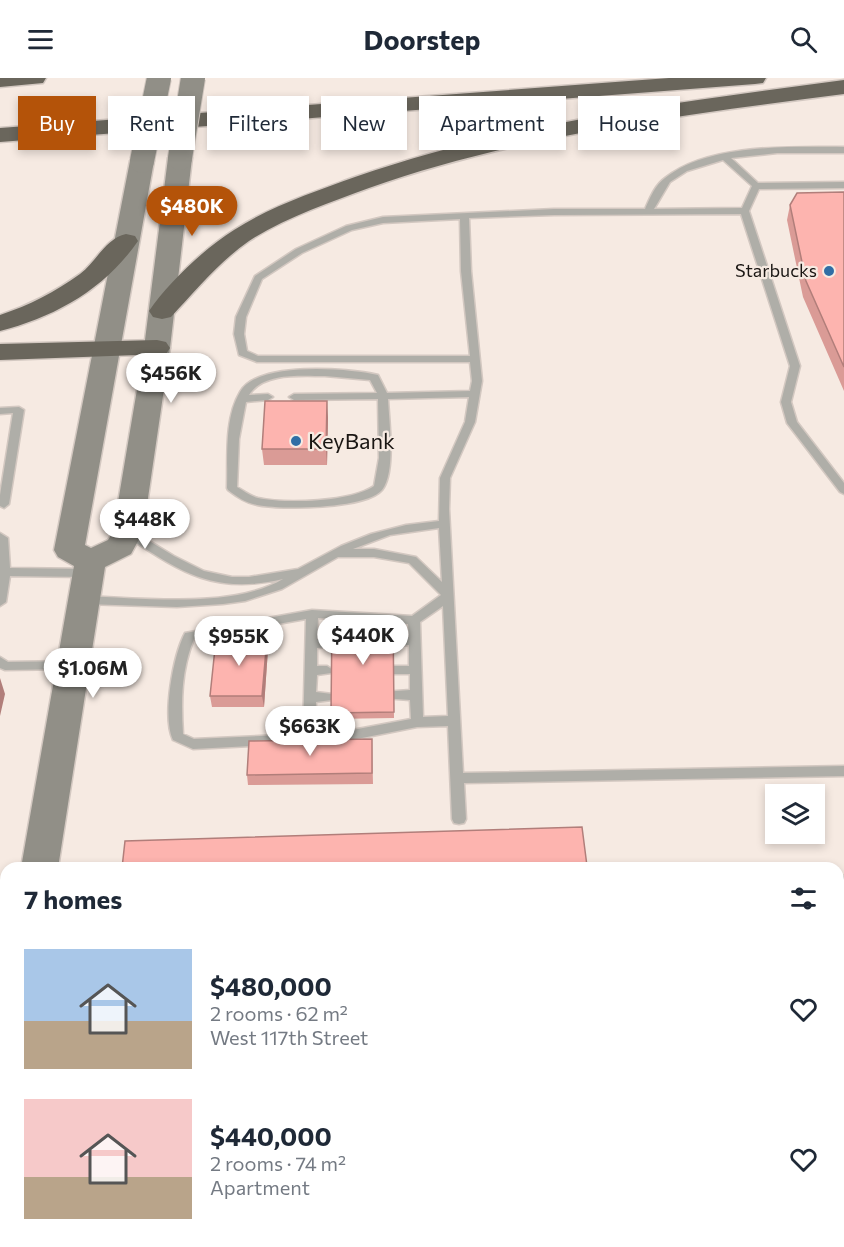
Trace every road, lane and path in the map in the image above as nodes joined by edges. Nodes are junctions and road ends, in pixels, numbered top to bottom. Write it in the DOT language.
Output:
graph roads {
  1 [pos="35,78"];
  2 [pos="159,78"];
  3 [pos="193,78"];
  4 [pos="755,78"];
  5 [pos="0,81"];
  6 [pos="844,87"];
  7 [pos="407,106"];
  8 [pos="321,112"];
  9 [pos="321,115"];
  10 [pos="0,135"];
  11 [pos="844,150"];
  12 [pos="0,156"];
  13 [pos="726,158"];
  14 [pos="844,185"];
  15 [pos="756,186"];
  16 [pos="745,211"];
  17 [pos="648,212"];
  18 [pos="464,216"];
  19 [pos="126,241"];
  20 [pos="162,311"];
  21 [pos="0,323"];
  22 [pos="157,348"];
  23 [pos="106,349"];
  24 [pos="0,352"];
  25 [pos="475,359"];
  26 [pos="473,394"];
  27 [pos="383,396"];
  28 [pos="268,397"];
  29 [pos="294,397"];
  30 [pos="243,398"];
  31 [pos="0,411"];
  32 [pos="844,490"];
  33 [pos="4,504"];
  34 [pos="444,524"];
  35 [pos="128,532"];
  36 [pos="0,537"];
  37 [pos="336,553"];
  38 [pos="302,571"];
  39 [pos="5,572"];
  40 [pos="87,578"];
  41 [pos="2,586"];
  42 [pos="449,596"];
  43 [pos="0,602"];
  44 [pos="312,614"];
  45 [pos="414,620"];
  46 [pos="414,641"];
  47 [pos="387,642"];
  48 [pos="330,643"];
  49 [pos="311,644"];
  50 [pos="0,661"];
  51 [pos="72,665"];
  52 [pos="415,669"];
  53 [pos="327,670"];
  54 [pos="386,670"];
  55 [pos="311,671"];
  56 [pos="387,695"];
  57 [pos="416,695"];
  58 [pos="310,697"];
  59 [pos="328,697"];
  60 [pos="454,721"];
  61 [pos="417,722"];
  62 [pos="309,737"];
  63 [pos="844,771"];
  64 [pos="457,778"];
  65 [pos="459,819"];
  66 [pos="40,862"];
  1 -- 5 [label="highway"];
  2 -- 19 [label="main road, bridge"];
  3 -- 20 [label="main road, bridge"];
  4 -- 7 [label="highway"];
  6 -- 20 [label="highway"];
  8 -- 10 [label="highway"];
  9 -- 12 [label="highway"];
  11 -- 13 [label="lane"];
  13 -- 15 [label="lane"];
  13 -- 17 [label="lane"];
  14 -- 15 [label="lane"];
  15 -- 16 [label="lane"];
  16 -- 17 [label="lane"];
  16 -- 32 [label="lane"];
  17 -- 18 [label="lane"];
  18 -- 25 [label="lane"];
  18 -- 25 [label="lane"];
  19 -- 21 [label="highway"];
  19 -- 23 [label="main road"];
  20 -- 22 [label="main road"];
  22 -- 23 [label="highway"];
  22 -- 35 [label="main road"];
  23 -- 24 [label="highway"];
  23 -- 40 [label="main road"];
  25 -- 26 [label="lane"];
  26 -- 27 [label="lane"];
  26 -- 34 [label="lane"];
  27 -- 29 [label="lane"];
  27 -- 30 [label="lane"];
  27 -- 30 [label="lane"];
  28 -- 30 [label="lane"];
  31 -- 33 [label="lane"];
  34 -- 37 [label="lane"];
  34 -- 42 [label="lane"];
  35 -- 38 [label="lane"];
  35 -- 40 [label="main road"];
  36 -- 39 [label="lane"];
  37 -- 38 [label="lane"];
  37 -- 42 [label="lane"];
  38 -- 40 [label="lane"];
  39 -- 40 [label="lane"];
  39 -- 41 [label="lane"];
  40 -- 51 [label="main road"];
  41 -- 43 [label="lane"];
  42 -- 45 [label="lane"];
  42 -- 60 [label="lane"];
  44 -- 45 [label="lane"];
  44 -- 49 [label="lane"];
  44 -- 62 [label="lane"];
  45 -- 46 [label="lane"];
  46 -- 47 [label="lane"];
  46 -- 52 [label="lane"];
  48 -- 49 [label="lane"];
  49 -- 55 [label="lane"];
  50 -- 51 [label="lane"];
  51 -- 66 [label="main road"];
  52 -- 54 [label="lane"];
  52 -- 57 [label="lane"];
  53 -- 55 [label="lane"];
  55 -- 58 [label="lane"];
  56 -- 57 [label="lane"];
  57 -- 61 [label="lane"];
  58 -- 59 [label="lane"];
  58 -- 62 [label="lane"];
  60 -- 61 [label="lane"];
  60 -- 64 [label="lane"];
  61 -- 62 [label="lane"];
  63 -- 64 [label="lane"];
  64 -- 65 [label="lane"];
}
